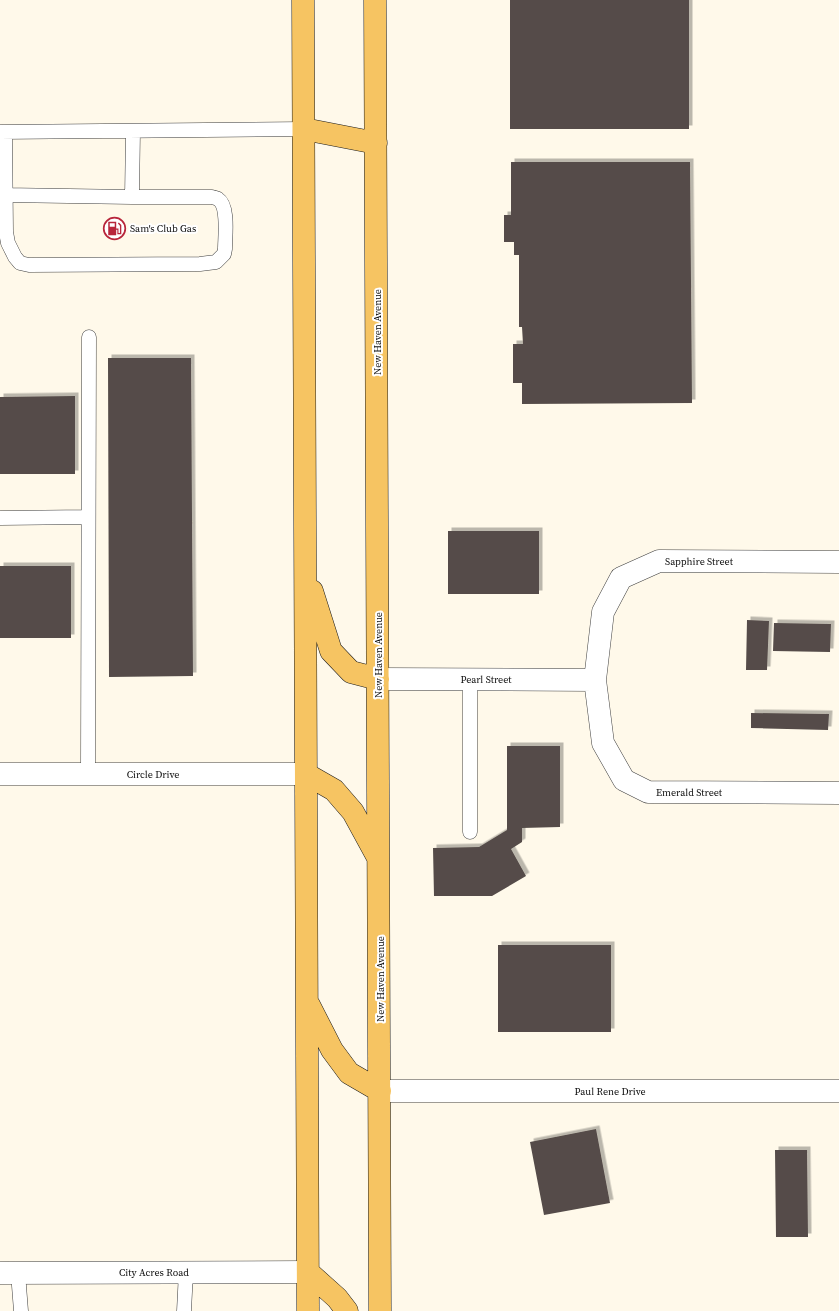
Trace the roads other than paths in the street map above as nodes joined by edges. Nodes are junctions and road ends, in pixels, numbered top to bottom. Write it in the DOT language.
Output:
graph roads {
  1 [pos="303,0"];
  2 [pos="375,0"];
  3 [pos="304,129"];
  4 [pos="133,131"];
  5 [pos="3,132"];
  6 [pos="376,143"];
  7 [pos="5,195"];
  8 [pos="132,197"];
  9 [pos="89,337"];
  10 [pos="88,517"];
  11 [pos="0,518"];
  12 [pos="839,562"];
  13 [pos="306,569"];
  14 [pos="378,679"];
  15 [pos="470,679"];
  16 [pos="595,680"];
  17 [pos="0,774"];
  18 [pos="88,774"];
  19 [pos="306,774"];
  20 [pos="839,793"];
  21 [pos="470,832"];
  22 [pos="379,858"];
  23 [pos="307,1002"];
  24 [pos="380,1091"];
  25 [pos="839,1091"];
  26 [pos="186,1272"];
  27 [pos="308,1272"];
  28 [pos="9,1273"];
  29 [pos="21,1311"];
  30 [pos="184,1311"];
  31 [pos="308,1311"];
  32 [pos="347,1311"];
  33 [pos="380,1311"];
  1 -- 3 [label="main road"];
  2 -- 6 [label="main road, New Haven Avenue"];
  3 -- 4 [label="lane"];
  3 -- 6 [label="main road"];
  3 -- 13 [label="main road"];
  4 -- 5 [label="lane"];
  4 -- 8 [label="lane"];
  5 -- 7 [label="lane"];
  6 -- 14 [label="main road, New Haven Avenue"];
  7 -- 8 [label="lane"];
  7 -- 8 [label="lane"];
  9 -- 10 [label="lane"];
  10 -- 11 [label="lane"];
  10 -- 18 [label="lane"];
  12 -- 16 [label="street, Sapphire Street"];
  13 -- 14 [label="main road"];
  13 -- 19 [label="main road"];
  14 -- 15 [label="street, Pearl Street"];
  14 -- 22 [label="main road, New Haven Avenue"];
  15 -- 16 [label="street, Pearl Street"];
  15 -- 21 [label="lane"];
  16 -- 20 [label="street, Emerald Street"];
  17 -- 18 [label="street, Circle Drive"];
  18 -- 19 [label="street, Circle Drive"];
  19 -- 22 [label="main road"];
  19 -- 23 [label="main road"];
  22 -- 24 [label="main road, New Haven Avenue"];
  23 -- 24 [label="main road"];
  23 -- 27 [label="main road"];
  24 -- 25 [label="street, Paul Rene Drive"];
  24 -- 33 [label="main road, New Haven Avenue"];
  26 -- 27 [label="street, City Acres Road"];
  26 -- 28 [label="street, City Acres Road"];
  26 -- 30 [label="lane"];
  27 -- 31 [label="main road"];
  27 -- 32 [label="main road"];
  28 -- 29 [label="lane"];
}
